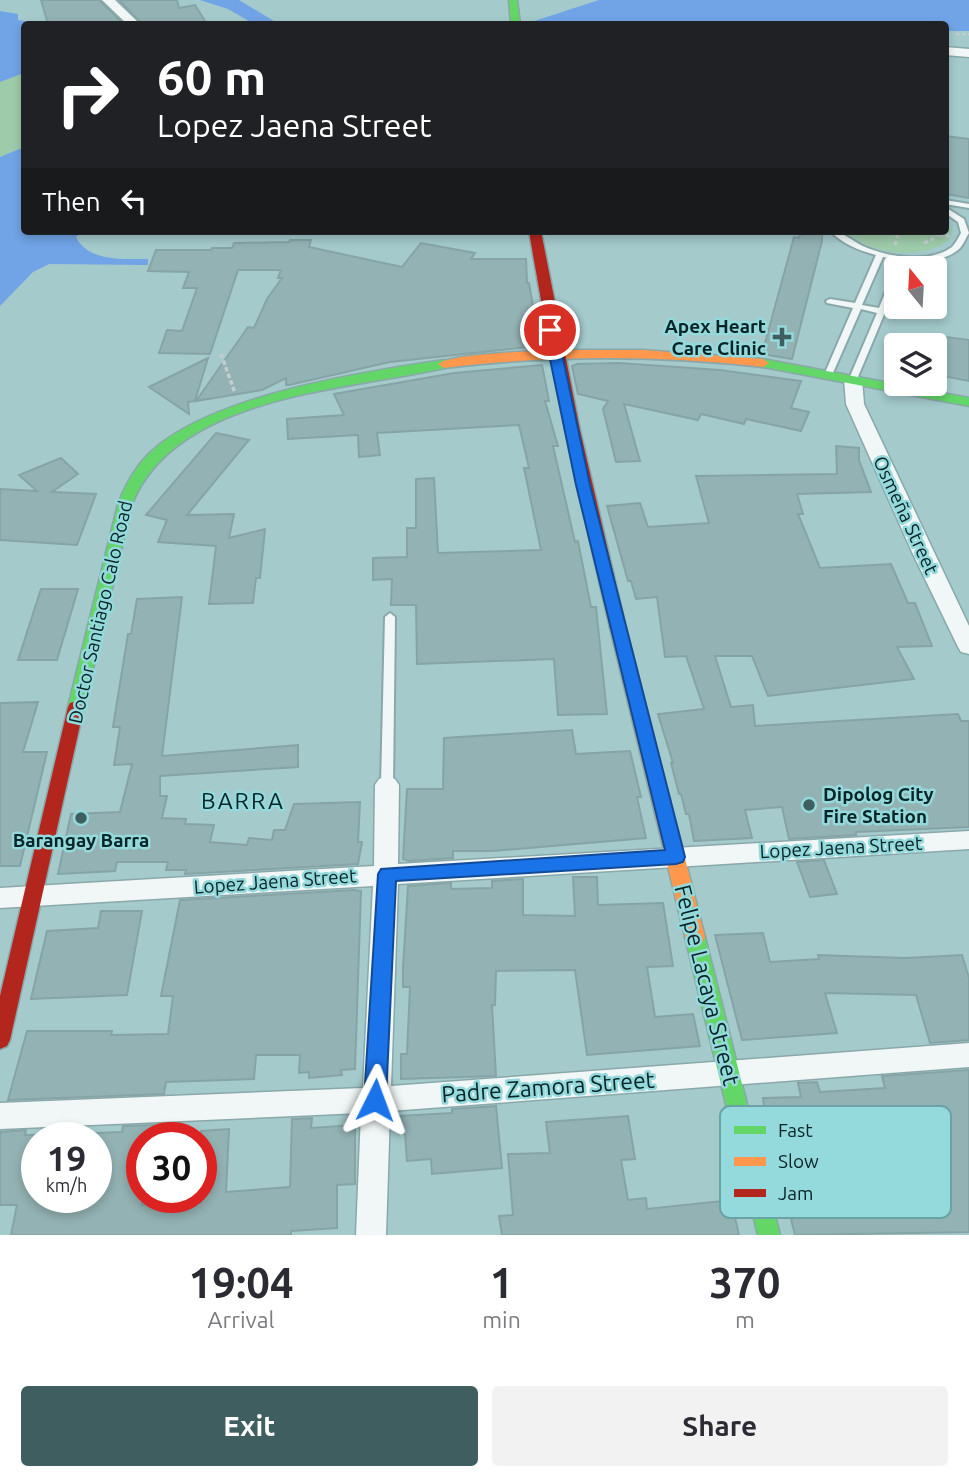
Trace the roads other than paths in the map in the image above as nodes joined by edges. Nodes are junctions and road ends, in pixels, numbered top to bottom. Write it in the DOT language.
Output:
graph roads {
  1 [pos="108,0"];
  2 [pos="513,0"];
  3 [pos="131,21"];
  4 [pos="515,21"];
  5 [pos="949,49"];
  6 [pos="969,51"];
  7 [pos="949,203"];
  8 [pos="969,206"];
  9 [pos="949,212"];
  10 [pos="967,233"];
  11 [pos="536,235"];
  12 [pos="839,235"];
  13 [pos="880,255"];
  14 [pos="888,256"];
  15 [pos="931,256"];
  16 [pos="830,301"];
  17 [pos="884,304"];
  18 [pos="858,306"];
  19 [pos="881,311"];
  20 [pos="555,355"];
  21 [pos="828,375"];
  22 [pos="853,379"];
  23 [pos="969,402"];
  24 [pos="390,617"];
  25 [pos="969,647"];
  26 [pos="387,785"];
  27 [pos="969,840"];
  28 [pos="676,857"];
  29 [pos="387,874"];
  30 [pos="35,896"];
  31 [pos="0,898"];
  32 [pos="0,1040"];
  33 [pos="969,1055"];
  34 [pos="729,1073"];
  35 [pos="375,1100"];
  36 [pos="737,1106"];
  37 [pos="0,1116"];
  38 [pos="765,1218"];
  39 [pos="371,1235"];
  40 [pos="769,1235"];
  1 -- 3 [label="street"];
  2 -- 4 [label="street"];
  5 -- 6 [label="street"];
  7 -- 8 [label="lane"];
  9 -- 10 [label="lane"];
  10 -- 15 [label="lane"];
  11 -- 20 [label="street, Felipe Lacaya Street"];
  12 -- 13 [label="lane"];
  13 -- 14 [label="lane"];
  13 -- 18 [label="lane"];
  16 -- 18 [label="lane"];
  17 -- 19 [label="lane"];
  18 -- 19 [label="lane"];
  18 -- 21 [label="lane"];
  19 -- 22 [label="lane"];
  20 -- 21 [label="street, Doctor Santiago Calo Road"];
  20 -- 28 [label="street, Felipe Lacaya Street"];
  20 -- 30 [label="street, Doctor Santiago Calo Road"];
  21 -- 22 [label="street, Doctor Santiago Calo Road"];
  22 -- 23 [label="street, Doctor Santiago Calo Road"];
  22 -- 25 [label="street, Osmeña Street"];
  24 -- 26 [label="lane"];
  26 -- 29 [label="street"];
  27 -- 28 [label="street, Lopez Jaena Street"];
  28 -- 29 [label="street, Lopez Jaena Street"];
  28 -- 34 [label="street, Felipe Lacaya Street"];
  29 -- 30 [label="street, Lopez Jaena Street"];
  29 -- 35 [label="street"];
  30 -- 31 [label="street, Lopez Jaena Street"];
  30 -- 32 [label="street, Doctor Santiago Calo Road"];
  33 -- 34 [label="street, Padre Zamora Street"];
  34 -- 35 [label="street, Padre Zamora Street"];
  34 -- 36 [label="street, Felipe Lacaya Street"];
  35 -- 37 [label="street, Padre Zamora Street"];
  35 -- 39 [label="street"];
  38 -- 40 [label="street, Felipe Lacaya Street"];
}
